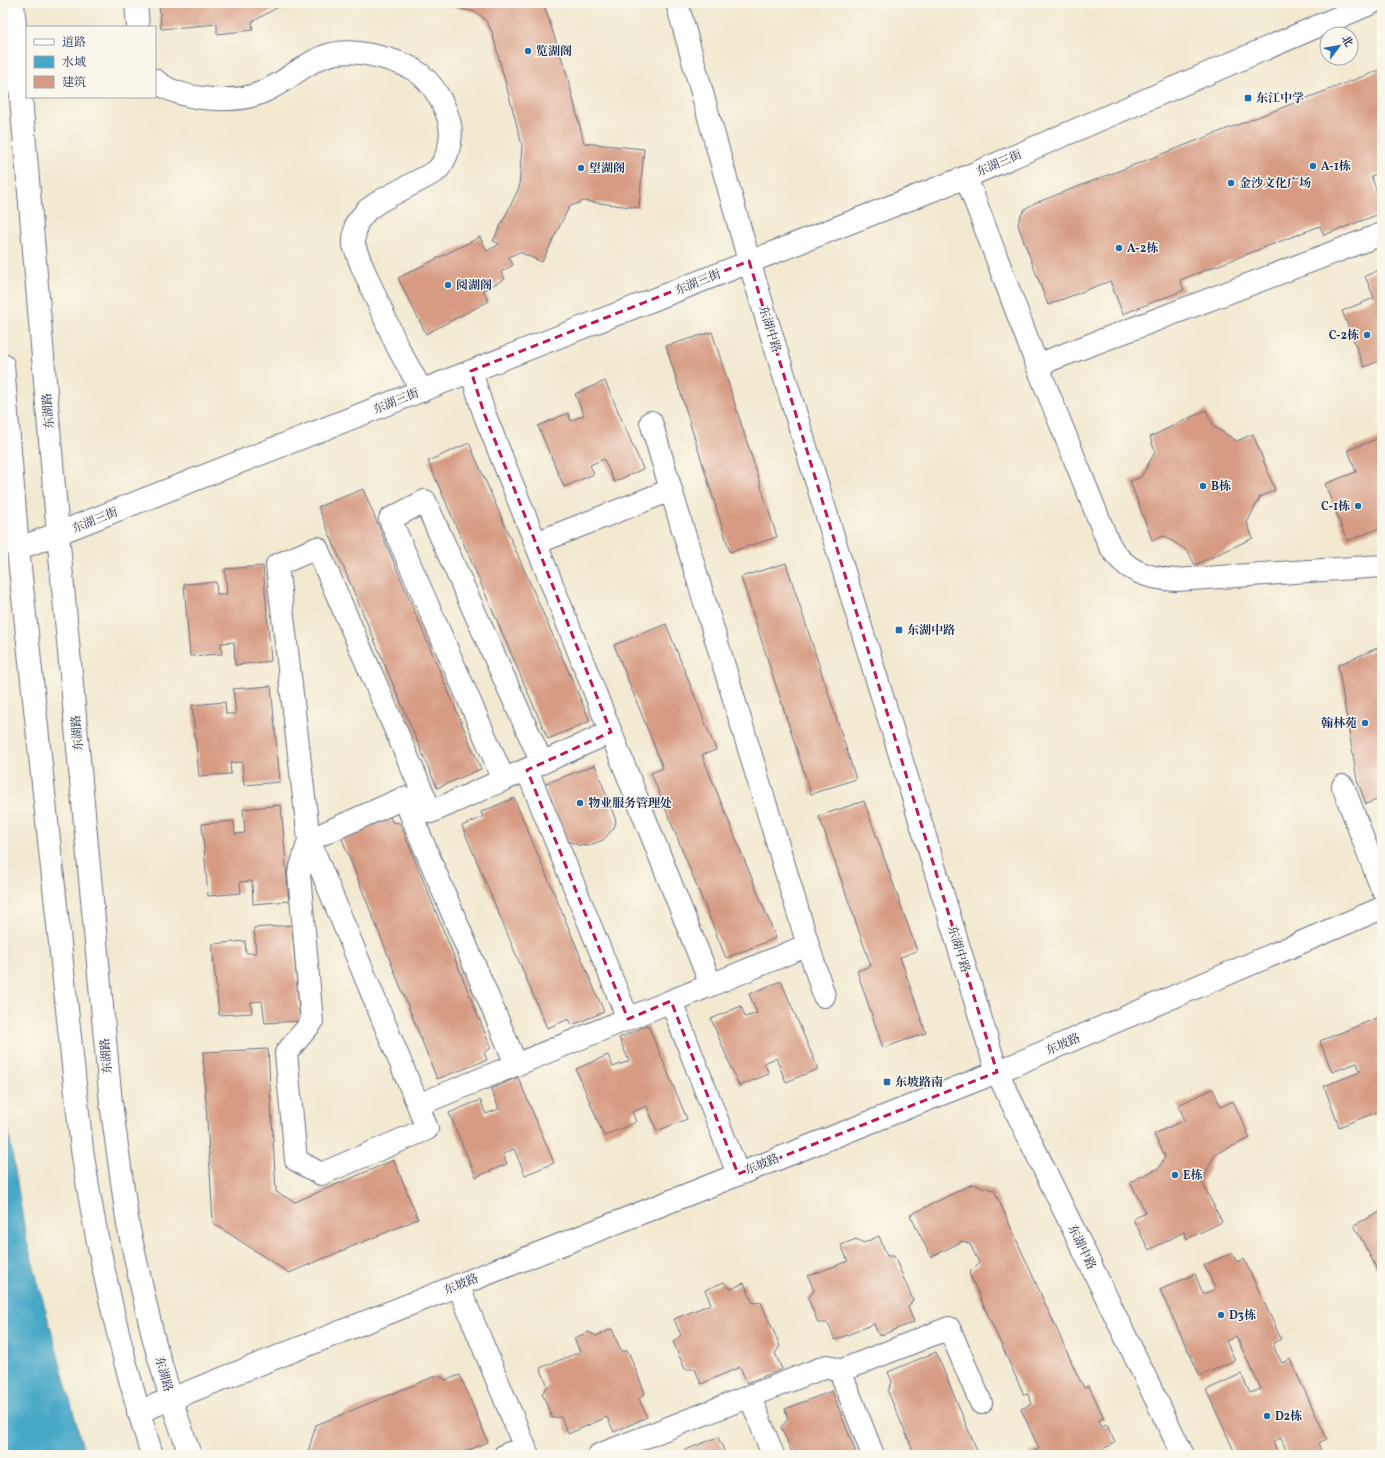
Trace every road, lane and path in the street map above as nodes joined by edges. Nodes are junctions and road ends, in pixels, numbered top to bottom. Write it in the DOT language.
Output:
graph roads {
  1 [pos="13,3"];
  2 [pos="136,3"];
  3 [pos="677,3"];
  4 [pos="1372,3"];
  5 [pos="138,26"];
  6 [pos="156,81"];
  7 [pos="966,177"];
  8 [pos="1382,234"];
  9 [pos="749,261"];
  10 [pos="3,365"];
  11 [pos="1037,365"];
  12 [pos="471,371"];
  13 [pos="422,391"];
  14 [pos="651,422"];
  15 [pos="671,490"];
  16 [pos="58,534"];
  17 [pos="536,543"];
  18 [pos="18,549"];
  19 [pos="1382,566"];
  20 [pos="611,732"];
  21 [pos="534,766"];
  22 [pos="504,780"];
  23 [pos="1343,786"];
  24 [pos="404,798"];
  25 [pos="431,812"];
  26 [pos="309,840"];
  27 [pos="1382,889"];
  28 [pos="1382,908"];
  29 [pos="808,945"];
  30 [pos="712,985"];
  31 [pos="824,996"];
  32 [pos="671,1001"];
  33 [pos="628,1019"];
  34 [pos="516,1064"];
  35 [pos="997,1072"];
  36 [pos="418,1105"];
  37 [pos="738,1174"];
  38 [pos="458,1285"];
  39 [pos="840,1371"];
  40 [pos="750,1396"];
  41 [pos="171,1399"];
  42 [pos="981,1403"];
  43 [pos="138,1412"];
  44 [pos="526,1451"];
  45 [pos="152,1455"];
  46 [pos="190,1455"];
  47 [pos="505,1455"];
  48 [pos="599,1455"];
  49 [pos="773,1455"];
  50 [pos="873,1455"];
  51 [pos="1182,1455"];
  1 -- 16 [label="street, 东湖路"];
  2 -- 5 [label="street"];
  3 -- 9 [label="street, 东湖中路"];
  4 -- 7 [label="street, 东湖三街"];
  6 -- 13 [label="street"];
  7 -- 9 [label="street, 东湖三街"];
  7 -- 11 [label="street"];
  8 -- 11 [label="street"];
  9 -- 12 [label="street, 东湖三街"];
  9 -- 35 [label="street, 东湖中路"];
  10 -- 18 [label="street"];
  11 -- 19 [label="street"];
  12 -- 13 [label="street, 东湖三街"];
  12 -- 17 [label="street"];
  13 -- 16 [label="street, 东湖三街"];
  14 -- 15 [label="street"];
  15 -- 17 [label="street"];
  15 -- 29 [label="street"];
  16 -- 18 [label="street, 东湖三街"];
  16 -- 41 [label="street, 东湖路"];
  17 -- 20 [label="street"];
  18 -- 43 [label="street"];
  20 -- 21 [label="street"];
  20 -- 30 [label="street"];
  21 -- 22 [label="street"];
  21 -- 22 [label="street"];
  21 -- 33 [label="street"];
  22 -- 25 [label="street"];
  23 -- 27 [label="street"];
  24 -- 25 [label="street"];
  24 -- 26 [label="street"];
  24 -- 34 [label="street"];
  25 -- 26 [label="street"];
  26 -- 36 [label="street"];
  26 -- 36 [label="street"];
  28 -- 35 [label="street, 东坡路"];
  29 -- 30 [label="street"];
  29 -- 31 [label="street"];
  30 -- 32 [label="street"];
  32 -- 33 [label="street"];
  32 -- 37 [label="street"];
  33 -- 34 [label="street"];
  34 -- 36 [label="street"];
  35 -- 37 [label="street, 东坡路"];
  35 -- 51 [label="street, 东湖中路"];
  37 -- 38 [label="street, 东坡路"];
  38 -- 41 [label="street, 东坡路"];
  38 -- 44 [label="street"];
  39 -- 40 [label="street"];
  39 -- 42 [label="street"];
  39 -- 50 [label="street"];
  40 -- 48 [label="street"];
  40 -- 49 [label="street"];
  41 -- 43 [label="street, 东坡路"];
  41 -- 46 [label="street, 东湖路"];
  43 -- 45 [label="street"];
  44 -- 47 [label="street"];
}
